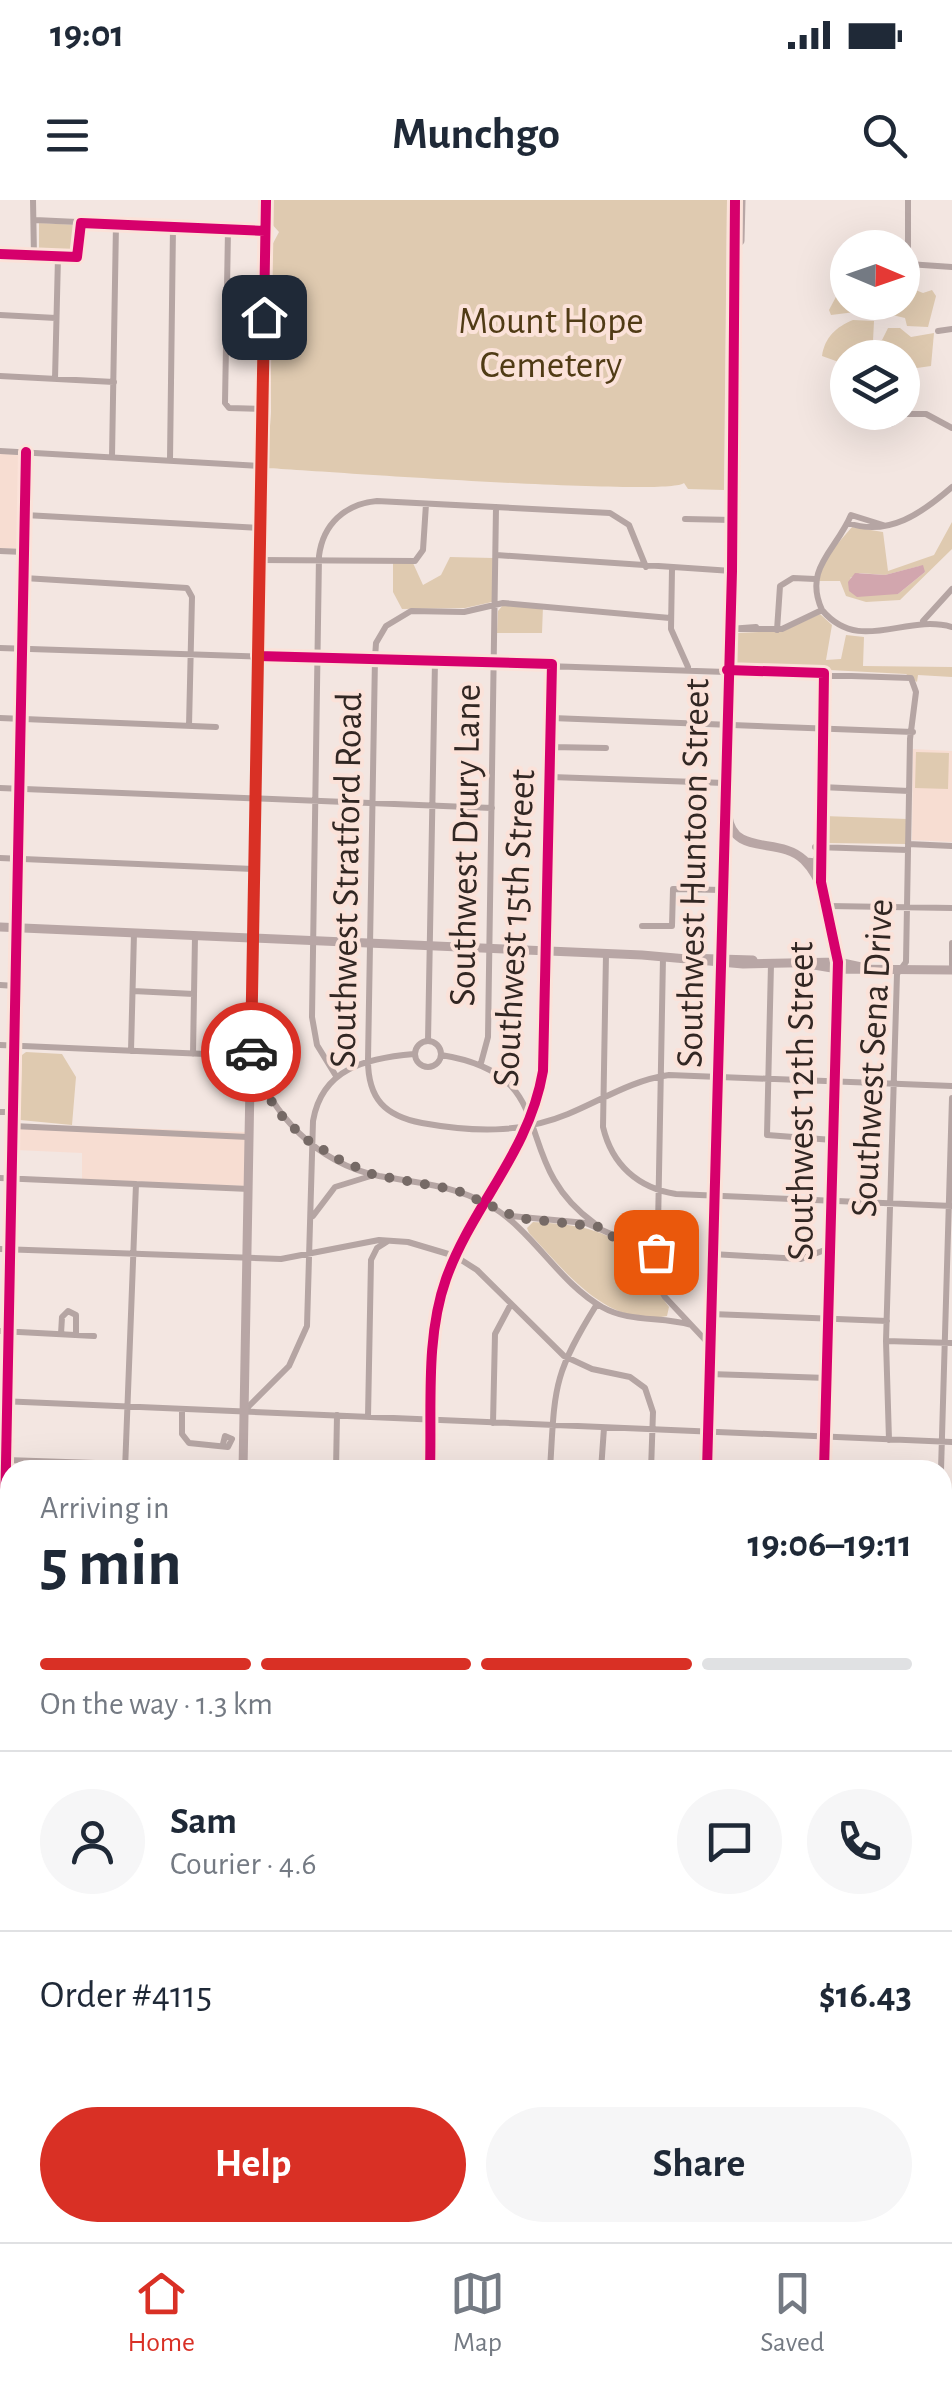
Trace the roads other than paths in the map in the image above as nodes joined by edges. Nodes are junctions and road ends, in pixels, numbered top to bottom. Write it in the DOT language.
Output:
graph roads {
  1 [pos="33,200"];
  2 [pos="266,200"];
  3 [pos="738,200"];
  4 [pos="908,200"];
  5 [pos="35,220"];
  6 [pos="82,222"];
  7 [pos="116,224"];
  8 [pos="174,227"];
  9 [pos="228,230"];
  10 [pos="266,232"];
  11 [pos="0,254"];
  12 [pos="34,256"];
  13 [pos="58,257"];
  14 [pos="952,267"];
  15 [pos="0,315"];
  16 [pos="56,318"];
  17 [pos="952,329"];
  18 [pos="938,332"];
  19 [pos="0,376"];
  20 [pos="55,379"];
  21 [pos="114,382"];
  22 [pos="262,408"];
  23 [pos="920,415"];
  24 [pos="952,428"];
  25 [pos="0,451"];
  26 [pos="26,452"];
  27 [pos="112,456"];
  28 [pos="170,460"];
  29 [pos="261,466"];
  30 [pos="952,487"];
  31 [pos="426,504"];
  32 [pos="496,507"];
  33 [pos="25,515"];
  34 [pos="685,519"];
  35 [pos="733,520"];
  36 [pos="260,528"];
  37 [pos="0,551"];
  38 [pos="24,552"];
  39 [pos="496,555"];
  40 [pos="260,560"];
  41 [pos="319,560"];
  42 [pos="646,567"];
  43 [pos="672,569"];
  44 [pos="732,571"];
  45 [pos="24,578"];
  46 [pos="815,580"];
  47 [pos="952,589"];
  48 [pos="495,605"];
  49 [pos="936,609"];
  50 [pos="822,610"];
  51 [pos="670,618"];
  52 [pos="919,624"];
  53 [pos="942,624"];
  54 [pos="952,627"];
  55 [pos="729,629"];
  56 [pos="777,630"];
  57 [pos="0,648"];
  58 [pos="22,648"];
  59 [pos="190,654"];
  60 [pos="258,656"];
  61 [pos="318,657"];
  62 [pos="375,658"];
  63 [pos="435,661"];
  64 [pos="494,663"];
  65 [pos="552,664"];
  66 [pos="688,668"];
  67 [pos="728,670"];
  68 [pos="824,673"];
  69 [pos="0,718"];
  70 [pos="552,718"];
  71 [pos="21,719"];
  72 [pos="726,725"];
  73 [pos="188,726"];
  74 [pos="216,727"];
  75 [pos="822,729"];
  76 [pos="913,732"];
  77 [pos="551,747"];
  78 [pos="606,748"];
  79 [pos="550,777"];
  80 [pos="821,787"];
  81 [pos="0,788"];
  82 [pos="724,788"];
  83 [pos="20,789"];
  84 [pos="909,791"];
  85 [pos="256,800"];
  86 [pos="316,801"];
  87 [pos="373,803"];
  88 [pos="433,805"];
  89 [pos="492,808"];
  90 [pos="724,846"];
  91 [pos="772,846"];
  92 [pos="952,846"];
  93 [pos="908,847"];
  94 [pos="818,849"];
  95 [pos="0,858"];
  96 [pos="18,858"];
  97 [pos="806,862"];
  98 [pos="255,869"];
  99 [pos="723,890"];
  100 [pos="822,890"];
  101 [pos="827,906"];
  102 [pos="906,907"];
  103 [pos="952,908"];
  104 [pos="0,926"];
  105 [pos="642,926"];
  106 [pos="18,928"];
  107 [pos="134,933"];
  108 [pos="195,936"];
  109 [pos="253,938"];
  110 [pos="314,941"];
  111 [pos="952,943"];
  112 [pos="370,944"];
  113 [pos="430,947"];
  114 [pos="490,950"];
  115 [pos="548,952"];
  116 [pos="606,954"];
  117 [pos="663,956"];
  118 [pos="720,959"];
  119 [pos="771,962"];
  120 [pos="838,965"];
  121 [pos="901,968"];
  122 [pos="952,968"];
  123 [pos="0,986"];
  124 [pos="16,986"];
  125 [pos="132,991"];
  126 [pos="194,994"];
  127 [pos="428,1041"];
  128 [pos="0,1045"];
  129 [pos="15,1046"];
  130 [pos="131,1052"];
  131 [pos="192,1054"];
  132 [pos="414,1054"];
  133 [pos="442,1055"];
  134 [pos="251,1056"];
  135 [pos="368,1060"];
  136 [pos="482,1064"];
  137 [pos="336,1076"];
  138 [pos="660,1076"];
  139 [pos="717,1076"];
  140 [pos="768,1078"];
  141 [pos="835,1080"];
  142 [pos="894,1084"];
  143 [pos="952,1086"];
  144 [pos="603,1098"];
  145 [pos="952,1098"];
  146 [pos="269,1100"];
  147 [pos="250,1102"];
  148 [pos="0,1112"];
  149 [pos="14,1112"];
  150 [pos="531,1125"];
  151 [pos="13,1126"];
  152 [pos="250,1137"];
  153 [pos="833,1140"];
  154 [pos="313,1144"];
  155 [pos="951,1146"];
  156 [pos="374,1175"];
  157 [pos="0,1178"];
  158 [pos="12,1179"];
  159 [pos="136,1184"];
  160 [pos="248,1189"];
  161 [pos="658,1190"];
  162 [pos="714,1195"];
  163 [pos="832,1200"];
  164 [pos="890,1202"];
  165 [pos="486,1204"];
  166 [pos="951,1206"];
  167 [pos="574,1207"];
  168 [pos="505,1214"];
  169 [pos="530,1220"];
  170 [pos="567,1221"];
  171 [pos="311,1222"];
  172 [pos="600,1227"];
  173 [pos="526,1234"];
  174 [pos="390,1240"];
  175 [pos="352,1242"];
  176 [pos="830,1248"];
  177 [pos="0,1249"];
  178 [pos="11,1249"];
  179 [pos="656,1252"];
  180 [pos="134,1254"];
  181 [pos="310,1254"];
  182 [pos="712,1254"];
  183 [pos="455,1256"];
  184 [pos="247,1258"];
  185 [pos="642,1258"];
  186 [pos="371,1260"];
  187 [pos="950,1276"];
  188 [pos="657,1281"];
  189 [pos="512,1304"];
  190 [pos="597,1304"];
  191 [pos="670,1304"];
  192 [pos="710,1314"];
  193 [pos="828,1318"];
  194 [pos="887,1320"];
  195 [pos="662,1321"];
  196 [pos="691,1325"];
  197 [pos="4,1332"];
  198 [pos="60,1334"];
  199 [pos="76,1335"];
  200 [pos="94,1336"];
  201 [pos="886,1341"];
  202 [pos="949,1343"];
  203 [pos="710,1345"];
  204 [pos="564,1356"];
  205 [pos="709,1374"];
  206 [pos="826,1378"];
  207 [pos="4,1401"];
  208 [pos="125,1406"];
  209 [pos="182,1409"];
  210 [pos="244,1411"];
  211 [pos="337,1416"];
  212 [pos="368,1417"];
  213 [pos="432,1420"];
  214 [pos="493,1423"];
  215 [pos="552,1426"];
  216 [pos="604,1428"];
  217 [pos="653,1430"];
  218 [pos="707,1433"];
  219 [pos="825,1437"];
  220 [pos="889,1440"];
  221 [pos="947,1442"];
  222 [pos="223,1444"];
  223 [pos="6,1460"];
  224 [pos="125,1460"];
  225 [pos="243,1460"];
  226 [pos="336,1460"];
  227 [pos="430,1460"];
  228 [pos="550,1460"];
  229 [pos="602,1460"];
  230 [pos="652,1460"];
  231 [pos="707,1460"];
  232 [pos="824,1460"];
  233 [pos="0,1754"];
  234 [pos="0,1766"];
  1 -- 5 [label="street"];
  2 -- 10 [label="main road"];
  3 -- 35 [label="main road, Southwest Huntoon Street"];
  4 -- 14 [label="street"];
  5 -- 6 [label="street"];
  5 -- 12 [label="street"];
  6 -- 7 [label="street"];
  6 -- 13 [label="street"];
  7 -- 8 [label="street"];
  7 -- 21 [label="street"];
  8 -- 9 [label="street"];
  8 -- 28 [label="street"];
  9 -- 10 [label="street"];
  9 -- 22 [label="street"];
  10 -- 22 [label="main road"];
  11 -- 12 [label="street"];
  12 -- 13 [label="street"];
  13 -- 16 [label="street"];
  15 -- 16 [label="street"];
  16 -- 20 [label="street"];
  17 -- 18 [label="street"];
  19 -- 20 [label="street"];
  20 -- 21 [label="street"];
  21 -- 27 [label="street"];
  22 -- 29 [label="main road"];
  23 -- 24 [label="street"];
  25 -- 26 [label="street"];
  26 -- 27 [label="street"];
  26 -- 33 [label="street"];
  27 -- 28 [label="street"];
  28 -- 29 [label="street"];
  29 -- 36 [label="main road"];
  30 -- 46 [label="street"];
  31 -- 32 [label="street"];
  31 -- 41 [label="street"];
  31 -- 41 [label="street"];
  32 -- 39 [label="street, Southwest Drury Lane"];
  32 -- 42 [label="street"];
  33 -- 36 [label="street"];
  33 -- 38 [label="street"];
  34 -- 35 [label="street"];
  35 -- 44 [label="main road, Southwest Huntoon Street"];
  36 -- 40 [label="main road"];
  37 -- 38 [label="street"];
  38 -- 45 [label="street"];
  39 -- 42 [label="street"];
  39 -- 48 [label="street, Southwest Drury Lane"];
  40 -- 41 [label="street"];
  40 -- 60 [label="main road"];
  41 -- 61 [label="street"];
  42 -- 43 [label="street"];
  43 -- 44 [label="street"];
  43 -- 51 [label="street"];
  44 -- 55 [label="main road, Southwest Huntoon Street"];
  45 -- 58 [label="street"];
  45 -- 59 [label="street"];
  46 -- 50 [label="street"];
  46 -- 56 [label="street"];
  47 -- 49 [label="street"];
  48 -- 51 [label="street"];
  48 -- 62 [label="street"];
  48 -- 64 [label="street, Southwest Drury Lane"];
  49 -- 52 [label="street"];
  49 -- 53 [label="street"];
  50 -- 52 [label="street"];
  50 -- 56 [label="street"];
  51 -- 66 [label="street"];
  52 -- 53 [label="street"];
  53 -- 54 [label="street"];
  55 -- 56 [label="street"];
  55 -- 67 [label="main road, Southwest Huntoon Street"];
  57 -- 58 [label="street"];
  58 -- 59 [label="street"];
  58 -- 71 [label="street"];
  59 -- 60 [label="street"];
  59 -- 73 [label="street"];
  60 -- 61 [label="street"];
  60 -- 85 [label="main road"];
  61 -- 62 [label="street"];
  61 -- 86 [label="street"];
  62 -- 63 [label="street"];
  62 -- 87 [label="street, Southwest Stratford Road"];
  63 -- 64 [label="street"];
  63 -- 88 [label="street"];
  64 -- 65 [label="street"];
  64 -- 89 [label="street, Southwest Drury Lane"];
  65 -- 66 [label="street"];
  65 -- 70 [label="street, Southwest 15th Street"];
  66 -- 67 [label="street"];
  67 -- 68 [label="street"];
  67 -- 72 [label="main road, Southwest Huntoon Street"];
  68 -- 75 [label="street, Southwest 12th Street"];
  68 -- 76 [label="street, Southwest Sena Drive"];
  69 -- 71 [label="street"];
  70 -- 72 [label="street"];
  70 -- 77 [label="street, Southwest 15th Street"];
  71 -- 73 [label="street"];
  71 -- 83 [label="street"];
  72 -- 75 [label="street"];
  72 -- 82 [label="main road, Southwest Huntoon Street"];
  73 -- 74 [label="street"];
  75 -- 76 [label="street"];
  75 -- 80 [label="street, Southwest 12th Street"];
  76 -- 84 [label="street, Southwest Sena Drive"];
  77 -- 78 [label="street"];
  77 -- 79 [label="street, Southwest 15th Street"];
  79 -- 82 [label="street"];
  79 -- 115 [label="street, Southwest 15th Street"];
  80 -- 84 [label="street"];
  80 -- 94 [label="street, Southwest 12th Street"];
  81 -- 83 [label="street"];
  82 -- 90 [label="main road, Southwest Huntoon Street"];
  82 -- 91 [label="main road"];
  83 -- 85 [label="street"];
  83 -- 96 [label="street"];
  84 -- 93 [label="street, Southwest Sena Drive"];
  85 -- 86 [label="street"];
  85 -- 98 [label="main road"];
  86 -- 87 [label="street"];
  86 -- 110 [label="street"];
  87 -- 88 [label="street"];
  87 -- 112 [label="street, Southwest Stratford Road"];
  88 -- 89 [label="street"];
  88 -- 113 [label="street"];
  89 -- 114 [label="street, Southwest Drury Lane"];
  90 -- 91 [label="main road"];
  90 -- 99 [label="main road, Southwest Huntoon Street"];
  91 -- 97 [label="main road"];
  92 -- 93 [label="street"];
  93 -- 94 [label="street"];
  93 -- 102 [label="street, Southwest Sena Drive"];
  94 -- 97 [label="main road"];
  94 -- 100 [label="street, Southwest 12th Street"];
  95 -- 96 [label="street"];
  96 -- 98 [label="street"];
  96 -- 106 [label="street"];
  97 -- 100 [label="main road"];
  98 -- 109 [label="main road"];
  99 -- 105 [label="street"];
  99 -- 118 [label="main road, Southwest Huntoon Street"];
  100 -- 101 [label="main road, Southwest 12th Street"];
  101 -- 102 [label="street"];
  101 -- 120 [label="main road, Southwest 12th Street"];
  102 -- 103 [label="street"];
  102 -- 121 [label="street, Southwest Sena Drive"];
  104 -- 106 [label="main road"];
  106 -- 107 [label="main road"];
  106 -- 124 [label="street"];
  107 -- 108 [label="main road"];
  107 -- 125 [label="street"];
  108 -- 109 [label="main road"];
  108 -- 126 [label="street"];
  109 -- 110 [label="main road"];
  109 -- 134 [label="main road"];
  110 -- 112 [label="main road"];
  110 -- 137 [label="street"];
  111 -- 122 [label="street"];
  112 -- 113 [label="main road"];
  112 -- 135 [label="street, Southwest Stratford Road"];
  113 -- 114 [label="main road"];
  113 -- 127 [label="street"];
  114 -- 115 [label="main road"];
  114 -- 136 [label="street, Southwest Drury Lane"];
  115 -- 116 [label="main road"];
  115 -- 150 [label="street, Southwest 15th Street"];
  116 -- 117 [label="main road"];
  116 -- 144 [label="street"];
  117 -- 118 [label="main road"];
  117 -- 138 [label="street"];
  118 -- 119 [label="main road"];
  118 -- 139 [label="main road, Southwest Huntoon Street"];
  119 -- 120 [label="main road"];
  119 -- 140 [label="street"];
  120 -- 121 [label="main road"];
  120 -- 141 [label="main road, Southwest 12th Street"];
  121 -- 122 [label="main road"];
  121 -- 142 [label="street, Southwest Sena Drive"];
  123 -- 124 [label="street"];
  124 -- 129 [label="street"];
  125 -- 126 [label="street"];
  125 -- 130 [label="street"];
  126 -- 131 [label="street"];
  127 -- 132 [label="street"];
  127 -- 133 [label="street"];
  128 -- 129 [label="street"];
  129 -- 130 [label="street"];
  129 -- 149 [label="street"];
  130 -- 131 [label="street"];
  131 -- 134 [label="street"];
  132 -- 133 [label="street"];
  132 -- 135 [label="street"];
  133 -- 136 [label="street"];
  134 -- 146 [label="street"];
  134 -- 147 [label="main road"];
  135 -- 137 [label="street"];
  135 -- 150 [label="street, Southwest Stratford Road"];
  136 -- 150 [label="street"];
  137 -- 154 [label="street"];
  138 -- 139 [label="street"];
  138 -- 144 [label="street, Southwest Stratford Road"];
  138 -- 161 [label="street"];
  139 -- 140 [label="street"];
  139 -- 162 [label="main road, Southwest Huntoon Street"];
  140 -- 141 [label="street"];
  140 -- 153 [label="street"];
  141 -- 142 [label="street"];
  141 -- 153 [label="main road, Southwest 12th Street"];
  142 -- 143 [label="street"];
  142 -- 164 [label="street, Southwest Sena Drive"];
  144 -- 150 [label="street, Southwest Stratford Road"];
  144 -- 161 [label="street"];
  145 -- 155 [label="street"];
  146 -- 147 [label="street"];
  146 -- 154 [label="street"];
  147 -- 152 [label="main road"];
  148 -- 149 [label="street"];
  149 -- 151 [label="street"];
  150 -- 165 [label="street, Southwest 15th Street"];
  150 -- 167 [label="street"];
  151 -- 152 [label="street"];
  151 -- 158 [label="street"];
  152 -- 160 [label="main road"];
  153 -- 163 [label="main road, Southwest 12th Street"];
  154 -- 156 [label="street"];
  154 -- 171 [label="street"];
  155 -- 166 [label="street"];
  156 -- 165 [label="street"];
  156 -- 171 [label="street"];
  157 -- 158 [label="street"];
  158 -- 159 [label="street"];
  158 -- 178 [label="street"];
  159 -- 160 [label="street"];
  159 -- 180 [label="street"];
  160 -- 184 [label="main road"];
  161 -- 162 [label="street"];
  161 -- 179 [label="street"];
  162 -- 163 [label="street"];
  162 -- 182 [label="main road, Southwest Huntoon Street"];
  163 -- 164 [label="street"];
  163 -- 176 [label="main road, Southwest 12th Street"];
  164 -- 166 [label="street"];
  164 -- 194 [label="street, Southwest Sena Drive"];
  165 -- 168 [label="street"];
  165 -- 183 [label="street, Southwest 15th Street"];
  166 -- 187 [label="street"];
  167 -- 170 [label="street"];
  167 -- 172 [label="street"];
  168 -- 169 [label="street"];
  168 -- 173 [label="street"];
  169 -- 170 [label="street"];
  169 -- 173 [label="street"];
  170 -- 172 [label="street"];
  171 -- 181 [label="street"];
  172 -- 185 [label="street"];
  173 -- 190 [label="street"];
  174 -- 175 [label="street"];
  174 -- 183 [label="street"];
  174 -- 186 [label="street"];
  175 -- 181 [label="street"];
  175 -- 186 [label="street"];
  176 -- 182 [label="street"];
  176 -- 193 [label="main road, Southwest 12th Street"];
  177 -- 178 [label="street"];
  178 -- 180 [label="street"];
  178 -- 197 [label="street"];
  179 -- 185 [label="street"];
  179 -- 188 [label="street"];
  180 -- 184 [label="street"];
  180 -- 208 [label="street"];
  181 -- 184 [label="street"];
  181 -- 210 [label="street"];
  182 -- 192 [label="main road, Southwest Huntoon Street"];
  183 -- 189 [label="street"];
  183 -- 213 [label="street, Southwest 15th Street"];
  184 -- 210 [label="main road"];
  185 -- 188 [label="street"];
  186 -- 212 [label="street"];
  187 -- 202 [label="street"];
  188 -- 191 [label="street"];
  189 -- 204 [label="street"];
  189 -- 214 [label="street"];
  190 -- 195 [label="street"];
  190 -- 204 [label="street"];
  191 -- 195 [label="street"];
  191 -- 196 [label="street"];
  192 -- 193 [label="street"];
  192 -- 203 [label="main road, Southwest Huntoon Street"];
  193 -- 194 [label="street"];
  193 -- 206 [label="main road, Southwest 12th Street"];
  194 -- 201 [label="street, Southwest Sena Drive"];
  195 -- 196 [label="street"];
  196 -- 203 [label="street"];
  197 -- 198 [label="street"];
  197 -- 207 [label="street"];
  198 -- 199 [label="street"];
  198 -- 199 [label="street"];
  199 -- 200 [label="street"];
  201 -- 202 [label="street"];
  201 -- 220 [label="street, Southwest Sena Drive"];
  202 -- 221 [label="street"];
  203 -- 205 [label="main road, Southwest Huntoon Street"];
  204 -- 215 [label="street"];
  204 -- 217 [label="street"];
  205 -- 206 [label="street"];
  205 -- 218 [label="main road, Southwest Huntoon Street"];
  206 -- 219 [label="main road, Southwest 12th Street"];
  207 -- 208 [label="street"];
  207 -- 223 [label="street"];
  208 -- 209 [label="street"];
  208 -- 224 [label="street"];
  209 -- 210 [label="street"];
  209 -- 222 [label="street"];
  210 -- 211 [label="street"];
  210 -- 225 [label="main road"];
  211 -- 212 [label="street"];
  211 -- 226 [label="street"];
  212 -- 213 [label="street"];
  213 -- 214 [label="street"];
  213 -- 227 [label="street, Southwest 15th Street"];
  214 -- 215 [label="street"];
  215 -- 216 [label="street"];
  215 -- 228 [label="street"];
  216 -- 217 [label="street"];
  216 -- 229 [label="street"];
  217 -- 218 [label="street"];
  217 -- 230 [label="street"];
  218 -- 219 [label="street"];
  218 -- 231 [label="main road, Southwest Huntoon Street"];
  219 -- 220 [label="street"];
  219 -- 232 [label="main road, Southwest 12th Street"];
  220 -- 221 [label="street"];
  233 -- 234 [label="street"];
}
